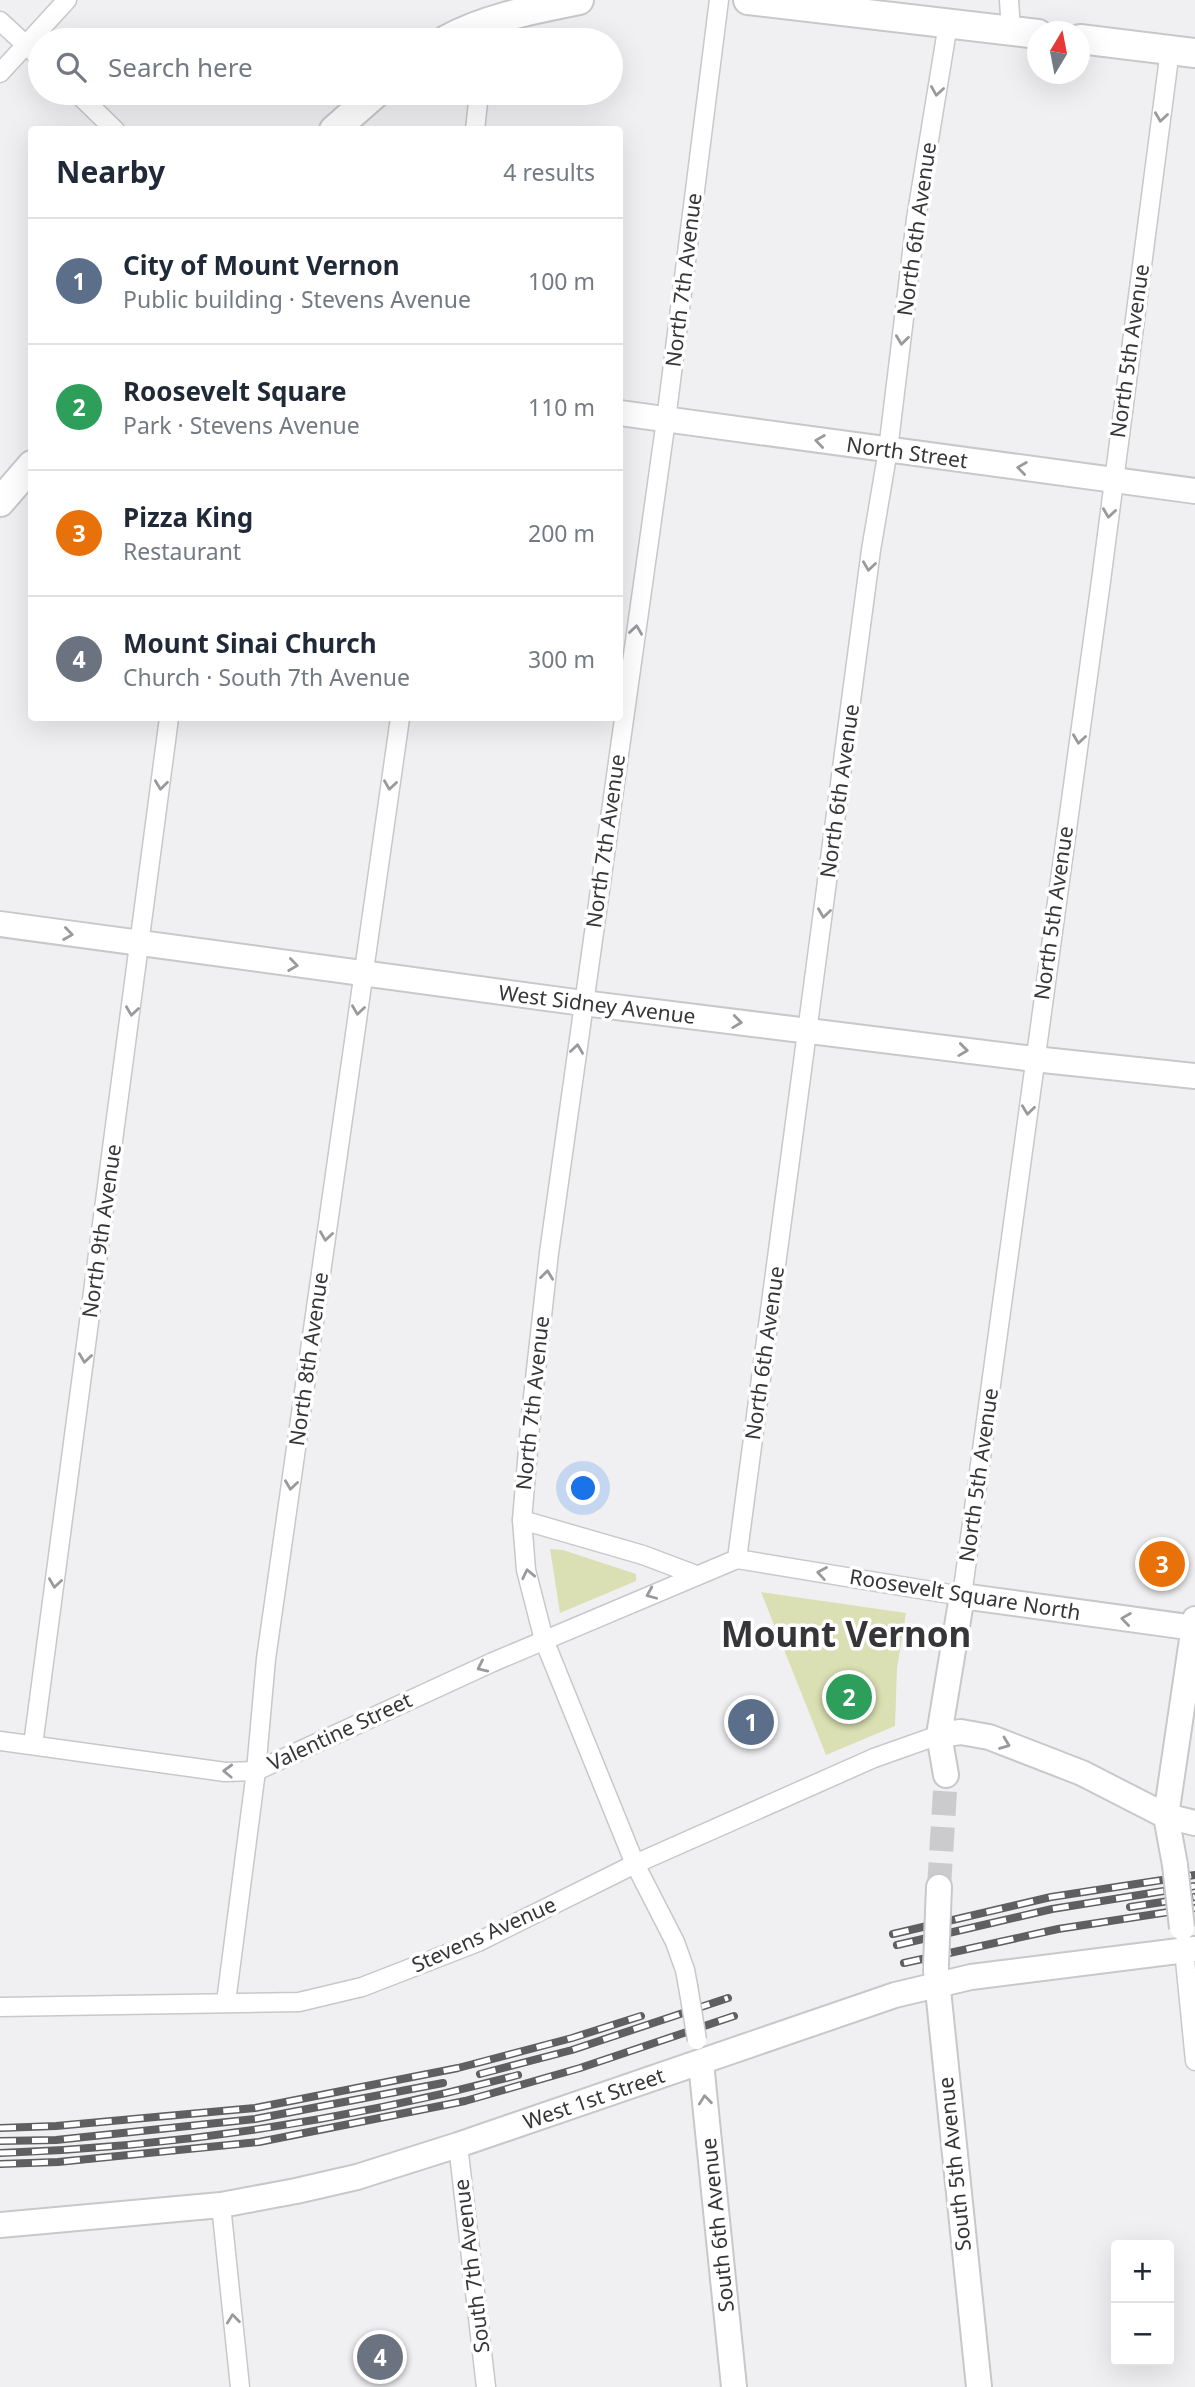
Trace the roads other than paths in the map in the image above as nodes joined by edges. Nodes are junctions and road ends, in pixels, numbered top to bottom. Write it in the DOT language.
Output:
graph roads {
  1 [pos="67,0"];
  2 [pos="579,0"];
  3 [pos="719,0"];
  4 [pos="748,0"];
  5 [pos="1009,0"];
  6 [pos="781,1"];
  7 [pos="0,21"];
  8 [pos="948,24"];
  9 [pos="41,28"];
  10 [pos="495,28"];
  11 [pos="1024,33"];
  12 [pos="1090,40"];
  13 [pos="26,45"];
  14 [pos="1182,51"];
  15 [pos="0,73"];
  16 [pos="89,105"];
  17 [pos="362,105"];
  18 [pos="478,105"];
  19 [pos="111,126"];
  20 [pos="339,126"];
  21 [pos="475,126"];
  22 [pos="623,413"];
  23 [pos="666,420"];
  24 [pos="888,450"];
  25 [pos="28,470"];
  26 [pos="1114,480"];
  27 [pos="1195,491"];
  28 [pos="0,502"];
  29 [pos="169,721"];
  30 [pos="400,721"];
  31 [pos="0,924"];
  32 [pos="141,944"];
  33 [pos="363,975"];
  34 [pos="583,1003"];
  35 [pos="808,1031"];
  36 [pos="1034,1059"];
  37 [pos="1195,1076"];
  38 [pos="522,1520"];
  39 [pos="737,1559"];
  40 [pos="696,1576"];
  41 [pos="962,1596"];
  42 [pos="1195,1625"];
  43 [pos="544,1640"];
  44 [pos="939,1735"];
  45 [pos="0,1741"];
  46 [pos="33,1745"];
  47 [pos="256,1771"];
  48 [pos="946,1774"];
  49 [pos="1166,1816"];
  50 [pos="1195,1823"];
  51 [pos="635,1864"];
  52 [pos="939,1887"];
  53 [pos="1187,1942"];
  54 [pos="936,1976"];
  55 [pos="226,2002"];
  56 [pos="0,2007"];
  57 [pos="699,2051"];
  58 [pos="1195,2061"];
  59 [pos="458,2145"];
  60 [pos="221,2205"];
  61 [pos="0,2225"];
  62 [pos="240,2387"];
  63 [pos="486,2387"];
  64 [pos="734,2387"];
  65 [pos="979,2387"];
  1 -- 9 [label="street"];
  2 -- 10 [label="main road"];
  3 -- 23 [label="street, North 7th Avenue"];
  4 -- 6 [label="main road"];
  5 -- 11 [label="street"];
  6 -- 8 [label="main road"];
  7 -- 13 [label="street"];
  8 -- 11 [label="main road"];
  8 -- 24 [label="street, North 6th Avenue, one-way"];
  12 -- 14 [label="main road"];
  13 -- 15 [label="street"];
  14 -- 26 [label="street, North 5th Avenue, one-way"];
  16 -- 19 [label="street"];
  17 -- 20 [label="main road"];
  18 -- 21 [label="street"];
  22 -- 23 [label="street, North Street"];
  24 -- 23 [label="street, North Street, one-way"];
  34 -- 23 [label="street, North 7th Avenue, one-way"];
  26 -- 24 [label="street, North Street, one-way"];
  24 -- 35 [label="street, North 6th Avenue, one-way"];
  25 -- 28 [label="main road"];
  26 -- 27 [label="street, North Street"];
  26 -- 36 [label="street, North 5th Avenue, one-way"];
  29 -- 32 [label="street, North 9th Avenue, one-way"];
  30 -- 33 [label="street, North 8th Avenue, one-way"];
  31 -- 32 [label="street, West Sidney Avenue, one-way"];
  32 -- 33 [label="street, West Sidney Avenue, one-way"];
  32 -- 46 [label="street, North 9th Avenue, one-way"];
  33 -- 34 [label="street, West Sidney Avenue"];
  33 -- 47 [label="street, North 8th Avenue, one-way"];
  34 -- 35 [label="street, West Sidney Avenue, one-way"];
  38 -- 34 [label="street, North 7th Avenue, one-way"];
  35 -- 36 [label="street, West Sidney Avenue, one-way"];
  35 -- 39 [label="street, North 6th Avenue"];
  36 -- 37 [label="street, West Sidney Avenue"];
  36 -- 41 [label="street, North 5th Avenue, one-way"];
  38 -- 40 [label="street"];
  43 -- 38 [label="street, North 7th Avenue, one-way"];
  39 -- 40 [label="street, Valentine Street"];
  41 -- 39 [label="street, Roosevelt Square North, one-way"];
  40 -- 43 [label="street, Valentine Street, one-way"];
  42 -- 41 [label="street, Roosevelt Square North, one-way"];
  41 -- 44 [label="street, North 5th Avenue"];
  42 -- 49 [label="street"];
  43 -- 47 [label="street, Valentine Street, one-way"];
  43 -- 51 [label="street, North 7th Avenue"];
  44 -- 48 [label="street, North 5th Avenue"];
  44 -- 49 [label="street, one-way"];
  44 -- 51 [label="street, Stevens Avenue"];
  45 -- 46 [label="street, Valentine Street"];
  47 -- 46 [label="street, Valentine Street, one-way"];
  47 -- 55 [label="street, North 8th Avenue"];
  49 -- 50 [label="street"];
  49 -- 53 [label="street, bridge"];
  51 -- 55 [label="street, Stevens Avenue"];
  51 -- 57 [label="street, North 7th Avenue, bridge"];
  52 -- 54 [label="street, South 5th Avenue, bridge"];
  53 -- 54 [label="street, West 1st Street"];
  53 -- 58 [label="street"];
  54 -- 57 [label="street, West 1st Street"];
  54 -- 65 [label="street, South 5th Avenue"];
  55 -- 56 [label="street, Stevens Avenue"];
  57 -- 59 [label="street, West 1st Street"];
  64 -- 57 [label="street, South 6th Avenue, one-way"];
  59 -- 60 [label="street, West 1st Street"];
  59 -- 63 [label="street, South 7th Avenue"];
  60 -- 61 [label="street, West 1st Street"];
  62 -- 60 [label="street, one-way"];
}
